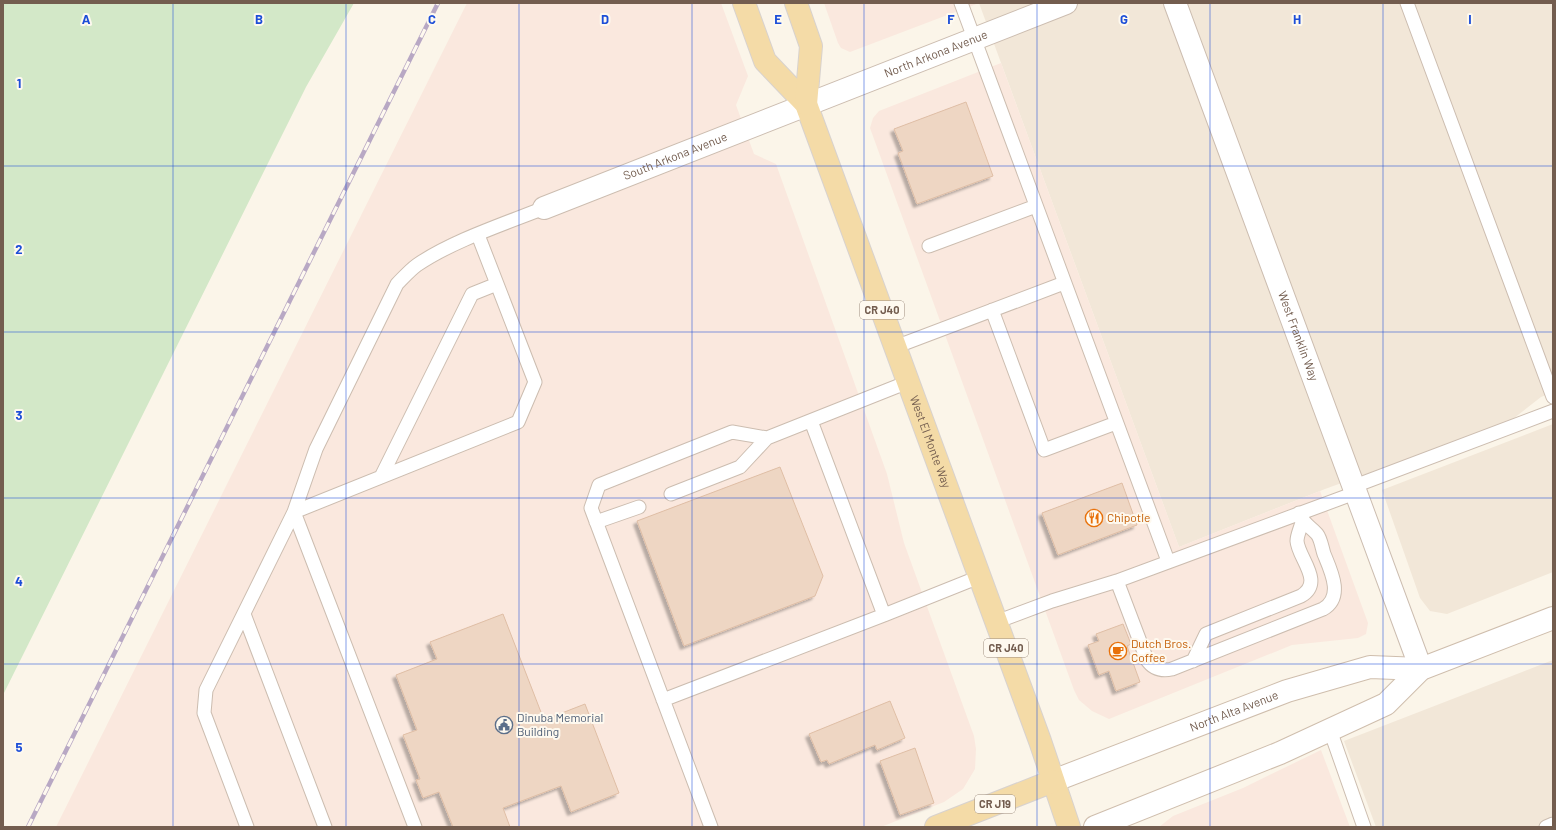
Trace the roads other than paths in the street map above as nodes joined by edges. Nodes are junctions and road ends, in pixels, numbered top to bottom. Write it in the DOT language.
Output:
graph roads {
  1 [pos="744,3"];
  2 [pos="796,3"];
  3 [pos="961,3"];
  4 [pos="1066,3"];
  5 [pos="1175,3"];
  6 [pos="1407,3"];
  7 [pos="974,40"];
  8 [pos="806,104"];
  9 [pos="1036,206"];
  10 [pos="544,208"];
  11 [pos="478,235"];
  12 [pos="930,246"];
  13 [pos="1064,282"];
  14 [pos="497,284"];
  15 [pos="992,310"];
  16 [pos="895,347"];
  17 [pos="908,382"];
  18 [pos="1553,397"];
  19 [pos="1553,411"];
  20 [pos="811,421"];
  21 [pos="1116,423"];
  22 [pos="767,438"];
  23 [pos="381,477"];
  24 [pos="1353,490"];
  25 [pos="671,494"];
  26 [pos="639,507"];
  27 [pos="294,512"];
  28 [pos="1301,518"];
  29 [pos="596,522"];
  30 [pos="1168,561"];
  31 [pos="979,577"];
  32 [pos="1117,581"];
  33 [pos="244,614"];
  34 [pos="884,615"];
  35 [pos="1553,618"];
  36 [pos="996,622"];
  37 [pos="1193,661"];
  38 [pos="1421,669"];
  39 [pos="663,700"];
  40 [pos="1330,730"];
  41 [pos="1053,781"];
  42 [pos="1553,824"];
  43 [pos="247,827"];
  44 [pos="325,827"];
  45 [pos="415,827"];
  46 [pos="711,827"];
  47 [pos="936,827"];
  48 [pos="1069,827"];
  49 [pos="1095,827"];
  50 [pos="1364,827"];
  51 [pos="1546,827"];
  1 -- 8 [label="main road, West El Monte Way / CR J40"];
  2 -- 8 [label="main road, West El Monte Way / CR J40"];
  3 -- 7 [label="lane"];
  4 -- 7 [label="street, North Arkona Avenue"];
  5 -- 24 [label="street, West Franklin Way"];
  6 -- 18 [label="lane"];
  7 -- 8 [label="street, North Arkona Avenue"];
  7 -- 9 [label="lane"];
  8 -- 10 [label="street, South Arkona Avenue"];
  8 -- 16 [label="main road, West El Monte Way / CR J40"];
  9 -- 12 [label="lane"];
  9 -- 13 [label="lane"];
  10 -- 11 [label="lane"];
  11 -- 14 [label="lane"];
  11 -- 27 [label="lane"];
  13 -- 15 [label="lane"];
  13 -- 21 [label="lane"];
  14 -- 23 [label="lane"];
  14 -- 23 [label="lane"];
  15 -- 16 [label="lane"];
  15 -- 21 [label="lane"];
  16 -- 17 [label="main road, West El Monte Way / CR J40"];
  17 -- 20 [label="lane"];
  17 -- 31 [label="main road, West El Monte Way / CR J40"];
  19 -- 24 [label="lane"];
  20 -- 22 [label="lane"];
  20 -- 34 [label="lane"];
  21 -- 30 [label="lane"];
  22 -- 25 [label="lane"];
  22 -- 29 [label="lane"];
  23 -- 27 [label="lane"];
  24 -- 28 [label="lane"];
  24 -- 38 [label="street, West Franklin Way"];
  26 -- 29 [label="lane"];
  27 -- 33 [label="lane"];
  27 -- 45 [label="lane"];
  28 -- 30 [label="lane"];
  28 -- 37 [label="lane"];
  28 -- 37 [label="lane"];
  29 -- 39 [label="lane"];
  30 -- 32 [label="lane"];
  31 -- 34 [label="lane"];
  31 -- 36 [label="main road, West El Monte Way / CR J40"];
  32 -- 36 [label="lane"];
  32 -- 37 [label="lane"];
  33 -- 43 [label="lane"];
  33 -- 44 [label="lane"];
  34 -- 39 [label="lane"];
  35 -- 38 [label="street, North Alta Avenue / CR J19"];
  36 -- 41 [label="main road, West El Monte Way / CR J40"];
  38 -- 40 [label="street, North Alta Avenue / CR J19"];
  38 -- 41 [label="street, North Alta Avenue / CR J19"];
  39 -- 46 [label="lane"];
  40 -- 49 [label="street, North Alta Avenue / CR J19"];
  40 -- 50 [label="lane"];
  41 -- 47 [label="main road, CR J19"];
  41 -- 48 [label="main road, CR J40"];
  42 -- 51 [label="lane"];
}
